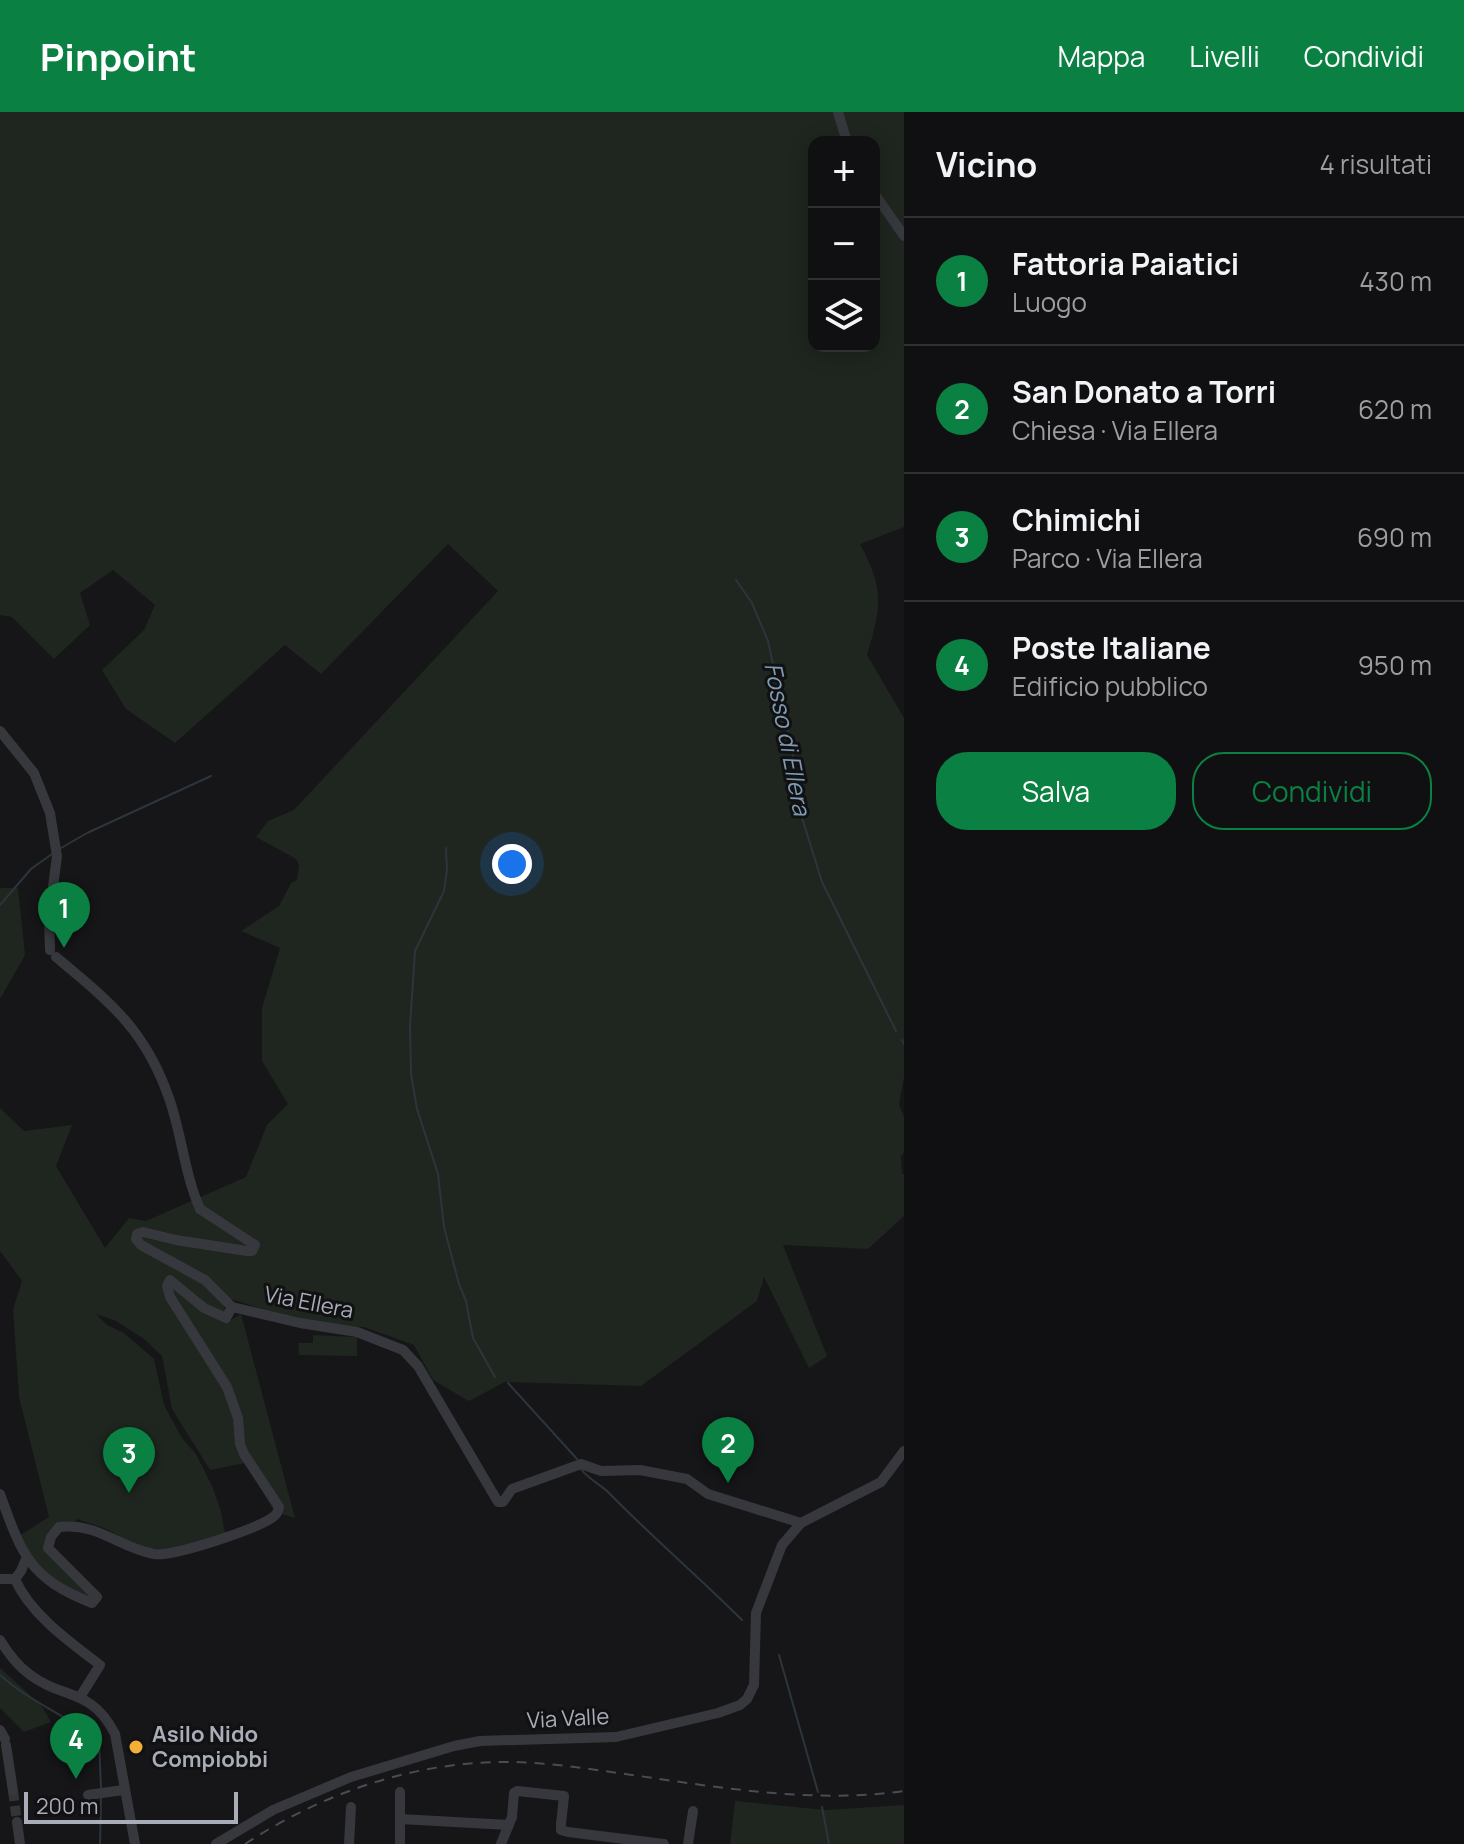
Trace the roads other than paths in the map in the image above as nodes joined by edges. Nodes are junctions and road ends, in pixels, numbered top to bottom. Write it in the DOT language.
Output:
graph roads {
  1 [pos="838,112"];
  2 [pos="845,136"];
  3 [pos="880,202"];
  4 [pos="904,236"];
  5 [pos="0,731"];
  6 [pos="232,1307"];
  7 [pos="904,1451"];
  8 [pos="0,1494"];
  9 [pos="801,1523"];
  10 [pos="26,1559"];
  11 [pos="0,1579"];
  12 [pos="15,1579"];
  13 [pos="0,1640"];
  14 [pos="80,1697"];
  15 [pos="4,1738"];
  16 [pos="507,1789"];
  17 [pos="13,1791"];
  18 [pos="119,1791"];
  19 [pos="400,1792"];
  20 [pos="90,1795"];
  21 [pos="351,1807"];
  22 [pos="693,1811"];
  23 [pos="400,1819"];
  24 [pos="17,1822"];
  25 [pos="507,1824"];
  26 [pos="20,1844"];
  27 [pos="135,1844"];
  28 [pos="216,1844"];
  29 [pos="349,1844"];
  30 [pos="400,1844"];
  31 [pos="501,1844"];
  32 [pos="664,1844"];
  33 [pos="688,1844"];
  1 -- 2 [label="street"];
  3 -- 4 [label="street"];
  5 -- 6 [label="street"];
  6 -- 9 [label="street, Via Ellera"];
  6 -- 10 [label="street, Via Ellera"];
  7 -- 9 [label="street"];
  8 -- 10 [label="street"];
  9 -- 28 [label="street, Via Valle"];
  10 -- 12 [label="street"];
  11 -- 12 [label="street"];
  12 -- 14 [label="street"];
  13 -- 14 [label="street"];
  14 -- 18 [label="street"];
  15 -- 17 [label="street"];
  16 -- 25 [label="street"];
  18 -- 20 [label="street"];
  18 -- 27 [label="street"];
  19 -- 23 [label="street"];
  21 -- 29 [label="street"];
  22 -- 33 [label="street"];
  23 -- 25 [label="street"];
  23 -- 30 [label="street"];
  24 -- 26 [label="street"];
  25 -- 31 [label="street"];
  25 -- 32 [label="street"];
}
